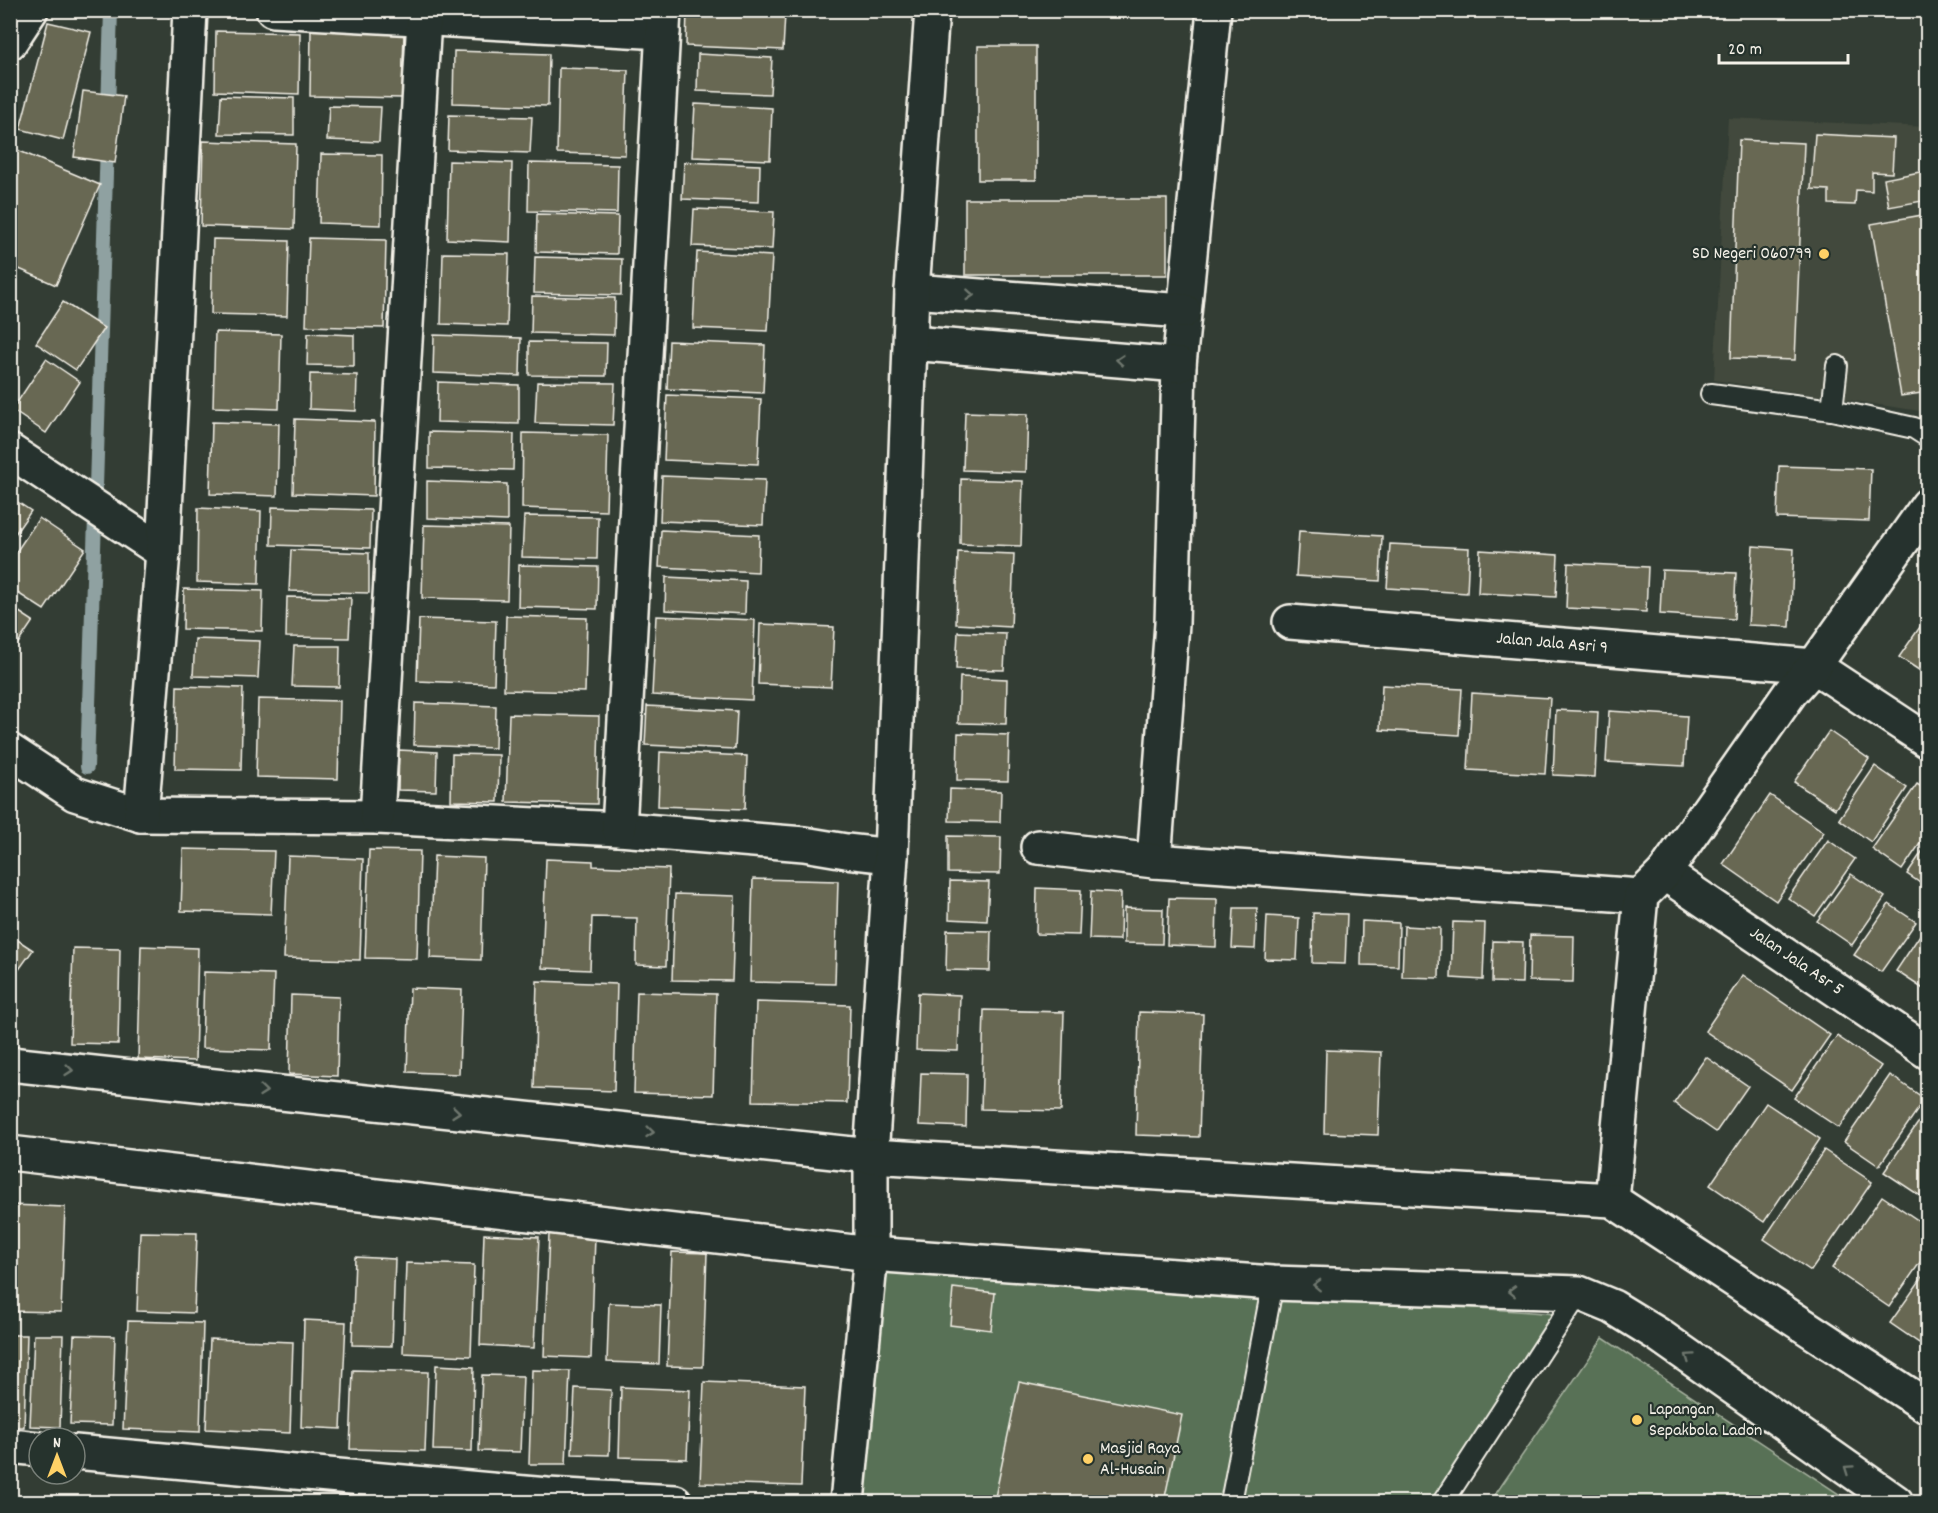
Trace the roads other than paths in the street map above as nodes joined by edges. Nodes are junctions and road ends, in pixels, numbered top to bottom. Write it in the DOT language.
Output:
graph roads {
  1 [pos="31,10"];
  2 [pos="190,10"];
  3 [pos="273,10"];
  4 [pos="932,10"];
  5 [pos="1214,10"];
  6 [pos="424,19"];
  7 [pos="664,21"];
  8 [pos="10,42"];
  9 [pos="912,291"];
  10 [pos="1184,310"];
  11 [pos="910,343"];
  12 [pos="1179,365"];
  13 [pos="1837,366"];
  14 [pos="1711,394"];
  15 [pos="1832,410"];
  16 [pos="1928,437"];
  17 [pos="10,451"];
  18 [pos="1928,505"];
  19 [pos="163,552"];
  20 [pos="1290,622"];
  21 [pos="1814,666"];
  22 [pos="1928,741"];
  23 [pos="10,751"];
  24 [pos="141,815"];
  25 [pos="377,817"];
  26 [pos="619,829"];
  27 [pos="1038,847"];
  28 [pos="891,856"];
  29 [pos="1154,861"];
  30 [pos="1664,873"];
  31 [pos="1641,896"];
  32 [pos="1928,1052"];
  33 [pos="10,1064"];
  34 [pos="10,1153"];
  35 [pos="871,1156"];
  36 [pos="1612,1200"];
  37 [pos="871,1254"];
  38 [pos="1273,1284"];
  39 [pos="1579,1293"];
  40 [pos="1928,1407"];
  41 [pos="10,1446"];
  42 [pos="27,1448"];
  43 [pos="87,1453"];
  44 [pos="546,1499"];
  45 [pos="675,1503"];
  46 [pos="847,1503"];
  47 [pos="1231,1503"];
  48 [pos="1443,1503"];
  49 [pos="1896,1503"];
  1 -- 8 [label="street"];
  2 -- 19 [label="street"];
  3 -- 6 [label="street"];
  4 -- 9 [label="street"];
  5 -- 10 [label="street"];
  6 -- 7 [label="street"];
  6 -- 25 [label="street"];
  7 -- 26 [label="street"];
  9 -- 10 [label="street, one-way"];
  9 -- 11 [label="street"];
  10 -- 12 [label="street"];
  12 -- 11 [label="street, one-way"];
  11 -- 28 [label="street"];
  12 -- 29 [label="street"];
  13 -- 15 [label="lane"];
  14 -- 15 [label="lane"];
  15 -- 16 [label="lane"];
  17 -- 19 [label="street"];
  18 -- 21 [label="street"];
  19 -- 24 [label="street"];
  20 -- 21 [label="street, Jalan Jala Asri 9"];
  21 -- 22 [label="street"];
  21 -- 30 [label="street"];
  23 -- 24 [label="street"];
  24 -- 25 [label="street"];
  25 -- 26 [label="street"];
  26 -- 28 [label="street"];
  27 -- 29 [label="street"];
  28 -- 35 [label="street"];
  29 -- 31 [label="street"];
  30 -- 31 [label="street"];
  30 -- 32 [label="street, Jalan Jala Asr 5"];
  31 -- 36 [label="street"];
  33 -- 35 [label="street, one-way"];
  34 -- 37 [label="street"];
  35 -- 36 [label="street"];
  35 -- 37 [label="street"];
  36 -- 40 [label="street"];
  37 -- 38 [label="street"];
  37 -- 46 [label="street"];
  39 -- 38 [label="street, one-way"];
  38 -- 47 [label="lane"];
  39 -- 48 [label="lane"];
  49 -- 39 [label="street, one-way"];
  41 -- 42 [label="street"];
  43 -- 44 [label="street"];
  44 -- 45 [label="street"];
}
